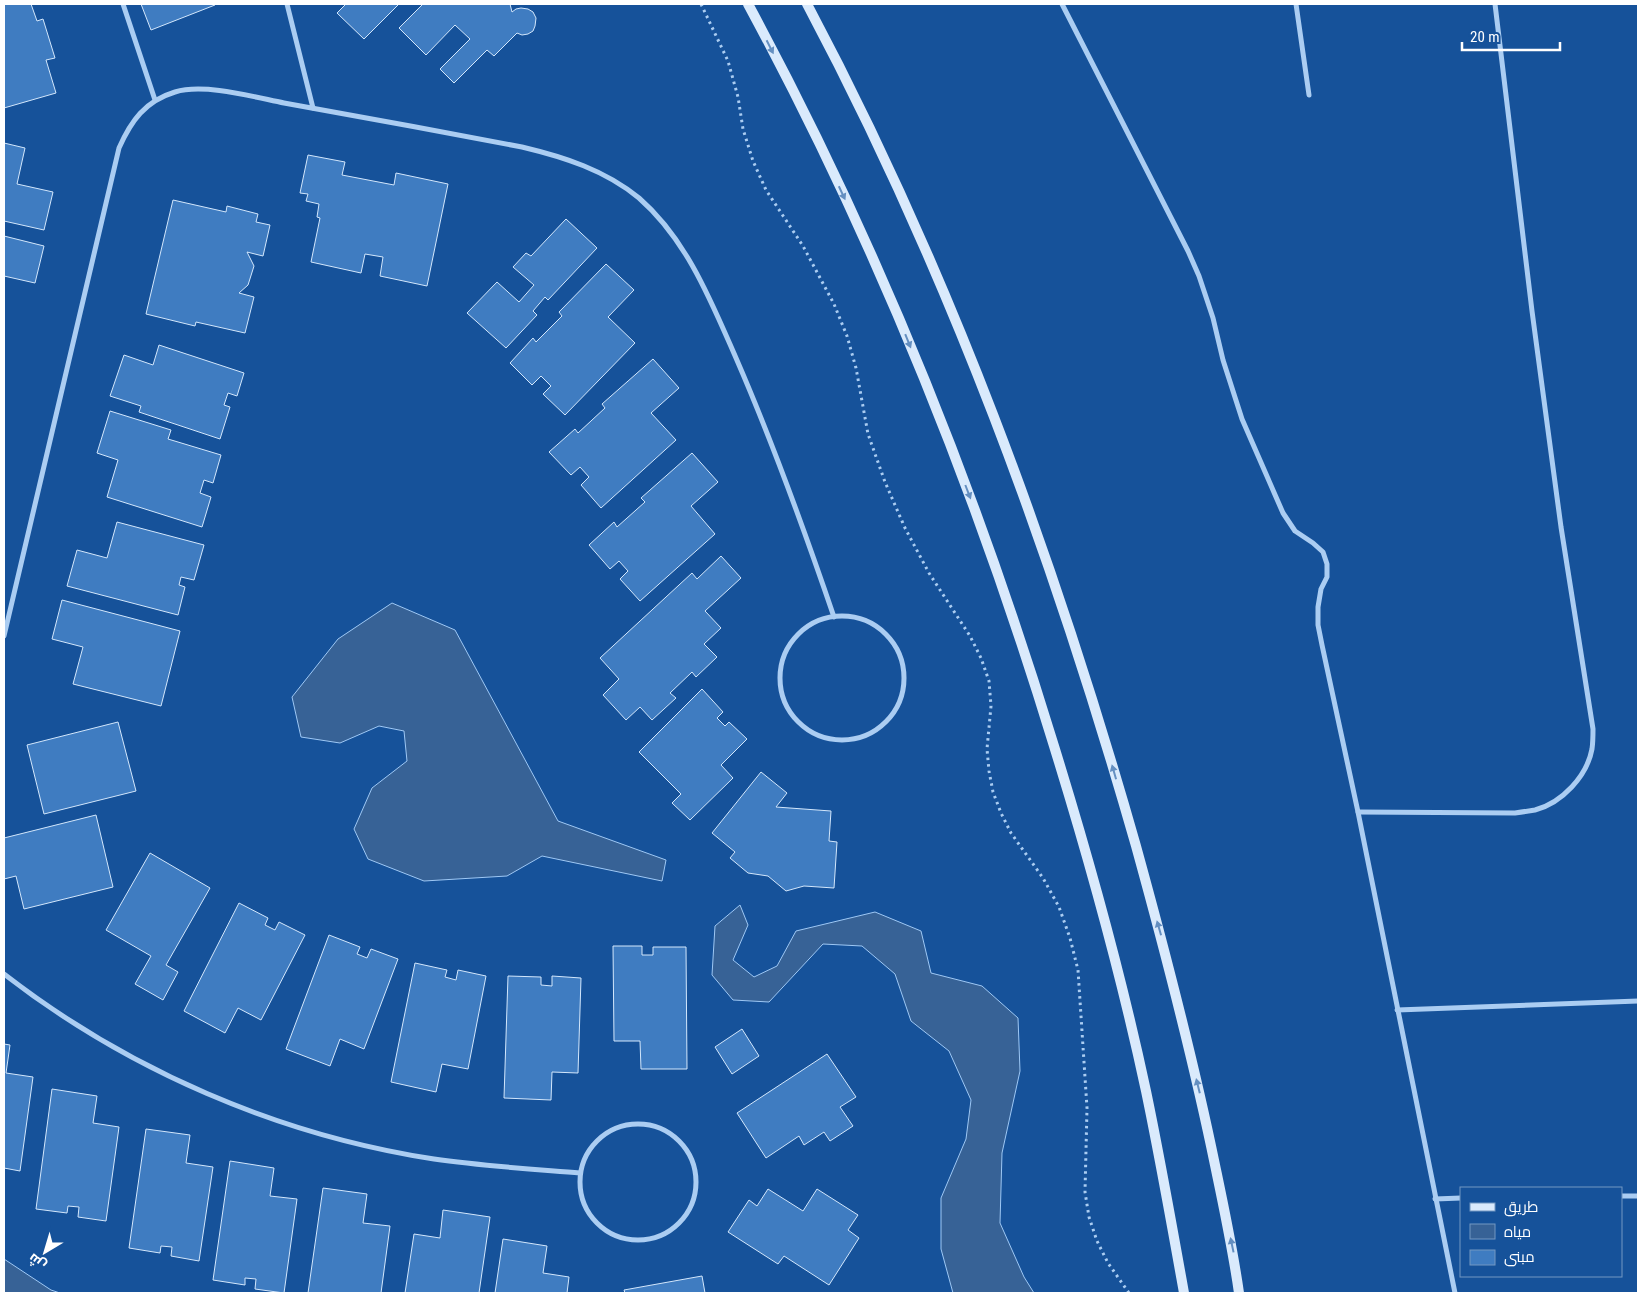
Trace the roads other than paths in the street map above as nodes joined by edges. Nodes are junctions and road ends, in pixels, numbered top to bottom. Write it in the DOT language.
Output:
graph roads {
  1 [pos="123,4"];
  2 [pos="287,4"];
  3 [pos="748,4"];
  4 [pos="807,4"];
  5 [pos="1062,4"];
  6 [pos="1296,4"];
  7 [pos="1495,4"];
  8 [pos="1308,95"];
  9 [pos="155,100"];
  10 [pos="313,108"];
  11 [pos="834,617"];
  12 [pos="4,636"];
  13 [pos="1358,812"];
  14 [pos="4,974"];
  15 [pos="1638,1001"];
  16 [pos="1397,1010"];
  17 [pos="580,1173"];
  18 [pos="1622,1196"];
  19 [pos="1638,1196"];
  20 [pos="1460,1198"];
  21 [pos="1436,1199"];
  22 [pos="1184,1293"];
  23 [pos="1240,1293"];
  24 [pos="1455,1293"];
  1 -- 9 [label="street"];
  2 -- 10 [label="street"];
  3 -- 22 [label="street, one-way"];
  23 -- 4 [label="street, one-way"];
  5 -- 13 [label="street"];
  6 -- 8 [label="street"];
  7 -- 13 [label="street"];
  9 -- 10 [label="street"];
  9 -- 12 [label="street"];
  10 -- 11 [label="street"];
  11 -- 11 [label="street"];
  13 -- 16 [label="street"];
  14 -- 17 [label="street"];
  15 -- 16 [label="street"];
  16 -- 21 [label="street"];
  17 -- 17 [label="street"];
  18 -- 19 [label="street"];
  20 -- 21 [label="street"];
  21 -- 24 [label="street"];
}
